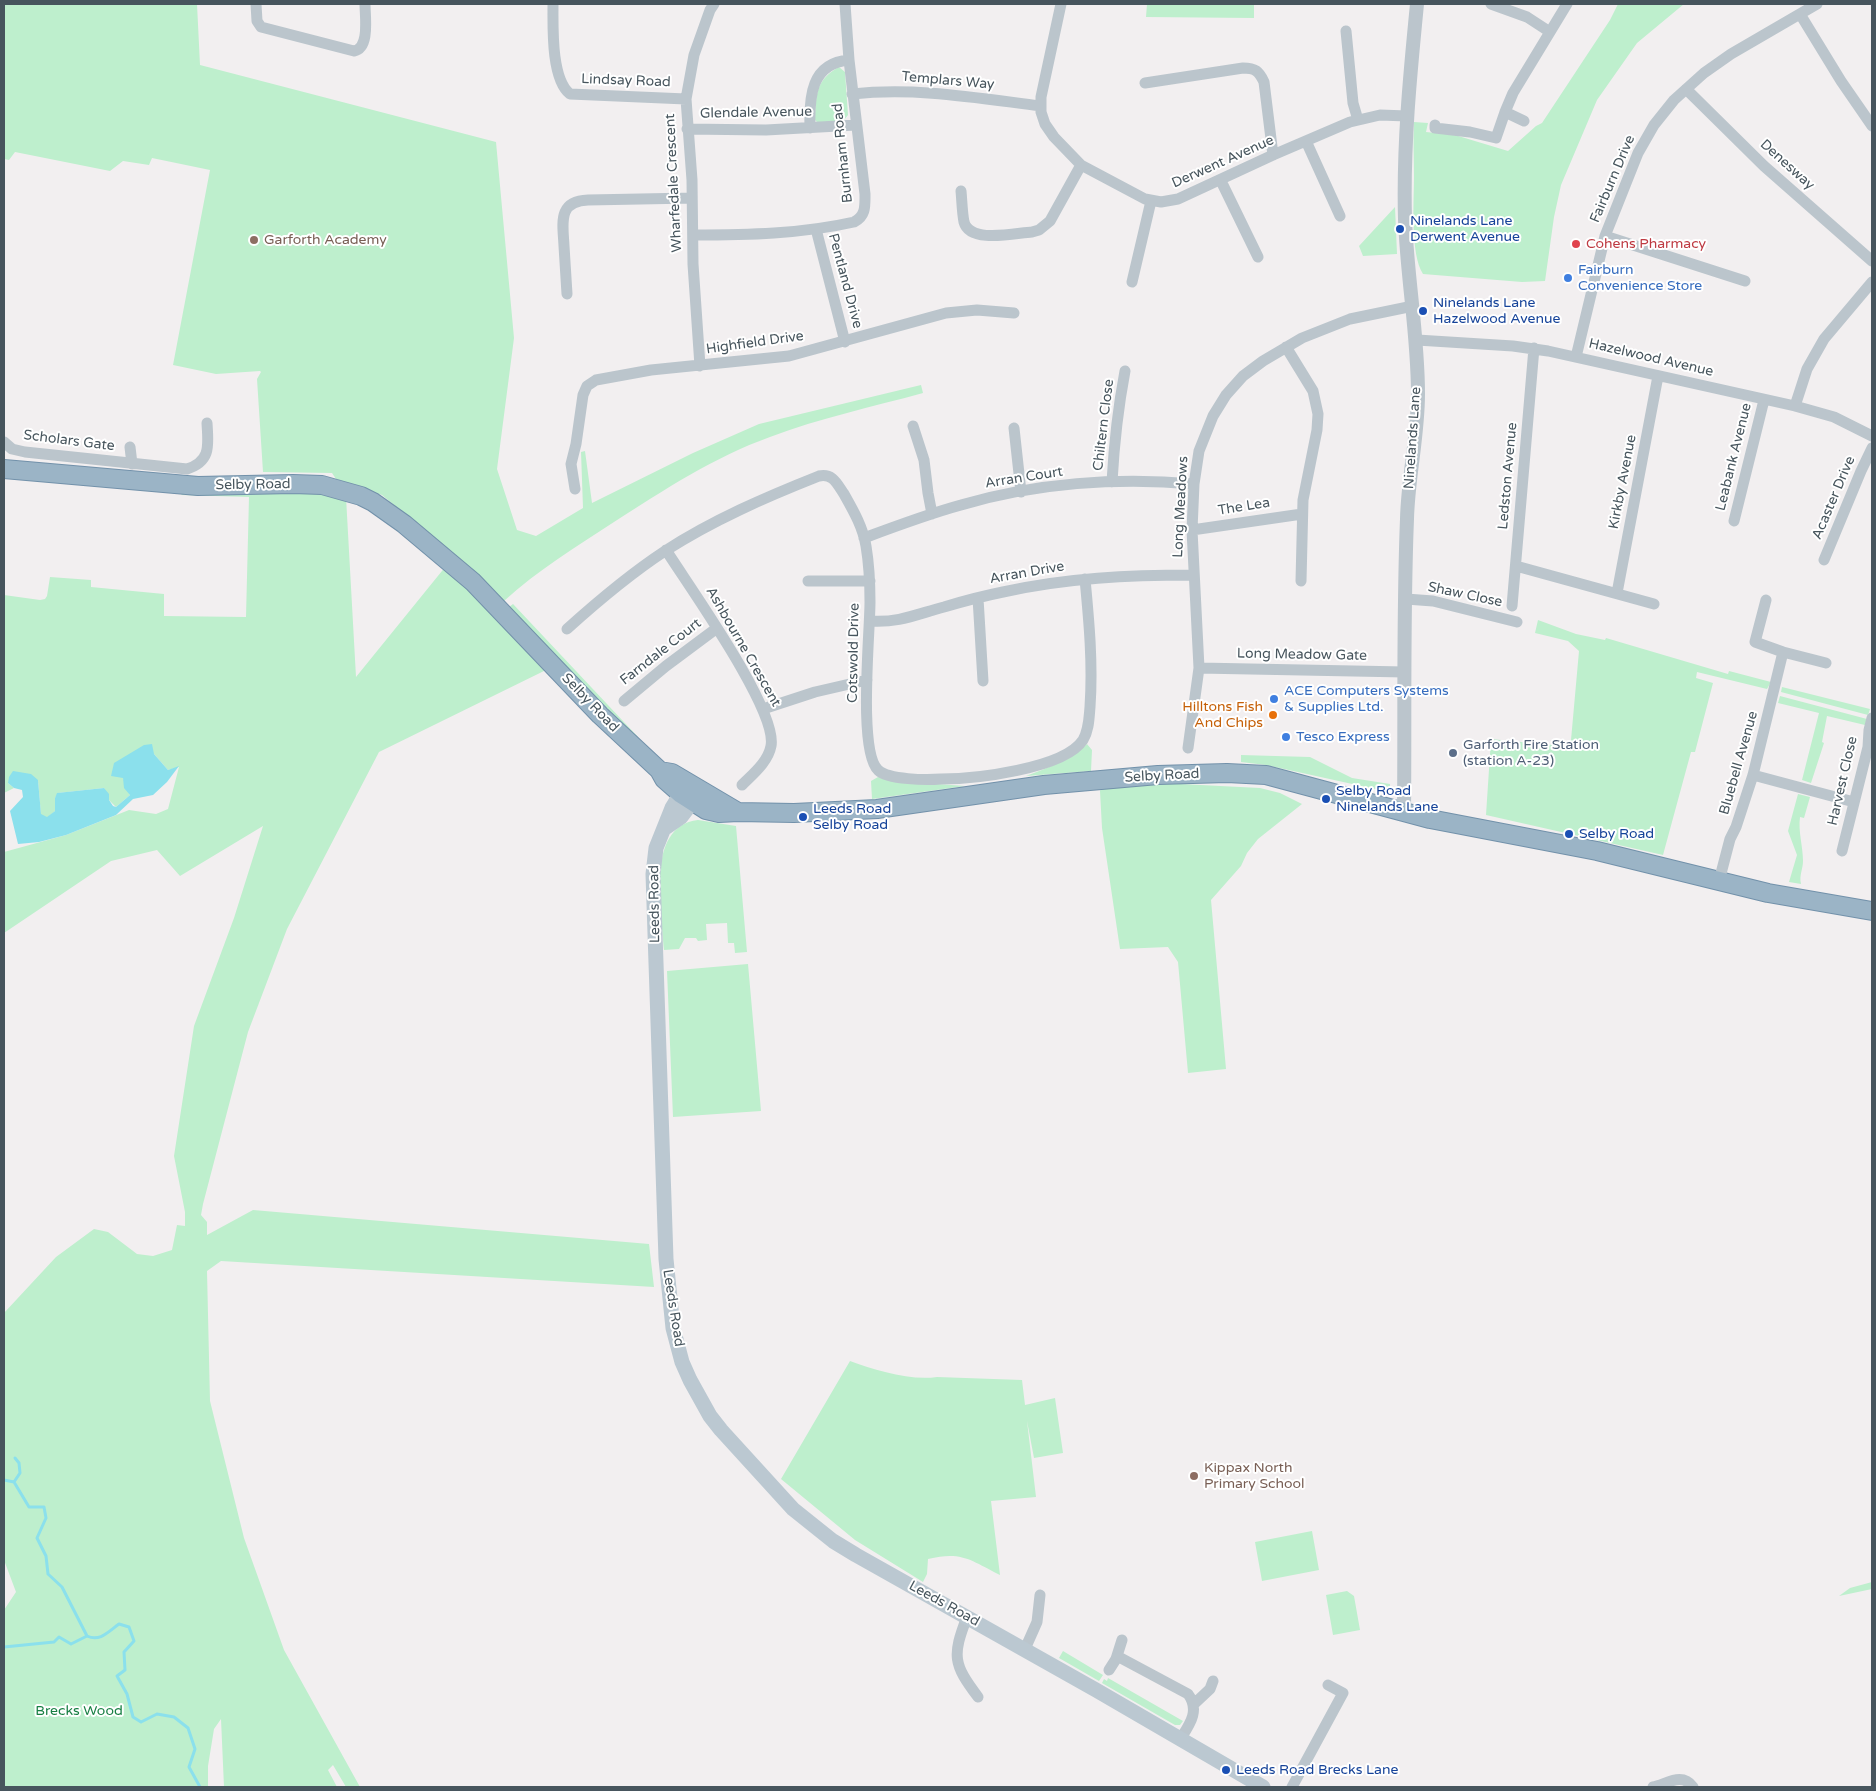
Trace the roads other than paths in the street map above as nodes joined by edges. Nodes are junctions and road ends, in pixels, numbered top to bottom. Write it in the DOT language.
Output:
graph roads {
  1 [pos="256,4"];
  2 [pos="365,4"];
  3 [pos="553,4"];
  4 [pos="714,4"];
  5 [pos="846,4"];
  6 [pos="1062,4"];
  7 [pos="1417,4"];
  8 [pos="1491,4"];
  9 [pos="1567,4"];
  10 [pos="1817,4"];
  11 [pos="1800,14"];
  12 [pos="1346,31"];
  13 [pos="1550,32"];
  14 [pos="849,60"];
  15 [pos="1145,83"];
  16 [pos="1686,89"];
  17 [pos="852,94"];
  18 [pos="686,99"];
  19 [pos="1041,106"];
  20 [pos="1505,112"];
  21 [pos="1407,116"];
  22 [pos="1358,120"];
  23 [pos="1524,121"];
  24 [pos="1435,124"];
  25 [pos="856,125"];
  26 [pos="1872,126"];
  27 [pos="810,128"];
  28 [pos="687,129"];
  29 [pos="1306,141"];
  30 [pos="1273,155"];
  31 [pos="1081,165"];
  32 [pos="1221,181"];
  33 [pos="961,191"];
  34 [pos="692,198"];
  35 [pos="1151,201"];
  36 [pos="1340,216"];
  37 [pos="816,229"];
  38 [pos="693,235"];
  39 [pos="1605,236"];
  40 [pos="1258,257"];
  41 [pos="1872,260"];
  42 [pos="1745,281"];
  43 [pos="1132,282"];
  44 [pos="1872,282"];
  45 [pos="567,294"];
  46 [pos="1412,306"];
  47 [pos="1014,313"];
  48 [pos="1417,340"];
  49 [pos="845,342"];
  50 [pos="1286,347"];
  51 [pos="1534,348"];
  52 [pos="1576,357"];
  53 [pos="700,366"];
  54 [pos="1125,371"];
  55 [pos="1658,376"];
  56 [pos="1764,400"];
  57 [pos="1795,406"];
  58 [pos="207,423"];
  59 [pos="913,426"];
  60 [pos="1014,428"];
  61 [pos="1872,436"];
  62 [pos="4,442"];
  63 [pos="130,447"];
  64 [pos="1872,448"];
  65 [pos="132,464"];
  66 [pos="4,469"];
  67 [pos="1112,482"];
  68 [pos="1194,484"];
  69 [pos="575,490"];
  70 [pos="1020,492"];
  71 [pos="932,514"];
  72 [pos="1302,514"];
  73 [pos="1734,522"];
  74 [pos="1192,530"];
  75 [pos="864,538"];
  76 [pos="666,550"];
  77 [pos="1824,560"];
  78 [pos="1516,566"];
  79 [pos="1193,575"];
  80 [pos="1085,578"];
  81 [pos="808,581"];
  82 [pos="870,581"];
  83 [pos="1301,581"];
  84 [pos="1617,593"];
  85 [pos="978,598"];
  86 [pos="1406,599"];
  87 [pos="1766,600"];
  88 [pos="1654,604"];
  89 [pos="1512,606"];
  90 [pos="870,621"];
  91 [pos="1517,622"];
  92 [pos="717,628"];
  93 [pos="567,629"];
  94 [pos="1783,652"];
  95 [pos="1826,663"];
  96 [pos="1199,668"];
  97 [pos="1405,672"];
  98 [pos="867,680"];
  99 [pos="983,681"];
  100 [pos="624,701"];
  101 [pos="763,708"];
  102 [pos="1872,718"];
  103 [pos="1188,748"];
  104 [pos="1753,775"];
  105 [pos="742,785"];
  106 [pos="690,792"];
  107 [pos="1854,802"];
  108 [pos="1404,812"];
  109 [pos="1842,851"];
  110 [pos="1719,881"];
  111 [pos="1872,911"];
  112 [pos="1040,1595"];
  113 [pos="967,1617"];
  114 [pos="1122,1640"];
  115 [pos="1025,1650"];
  116 [pos="1117,1656"];
  117 [pos="1109,1670"];
  118 [pos="1213,1681"];
  119 [pos="1328,1685"];
  120 [pos="978,1698"];
  121 [pos="1194,1704"];
  122 [pos="1181,1738"];
  123 [pos="1261,1787"];
  124 [pos="1292,1787"];
  125 [pos="1652,1787"];
  126 [pos="1694,1787"];
  1 -- 2 [label="street"];
  3 -- 18 [label="street, Lindsay Road"];
  4 -- 18 [label="street, Wharfedale Crescent"];
  5 -- 14 [label="street, Burnham Road"];
  6 -- 19 [label="street, Derwent Avenue"];
  7 -- 21 [label="street, Ninelands Lane"];
  8 -- 13 [label="street"];
  9 -- 13 [label="street"];
  10 -- 11 [label="street, Fairburn Drive"];
  11 -- 16 [label="street, Fairburn Drive"];
  11 -- 26 [label="street"];
  12 -- 22 [label="street"];
  13 -- 20 [label="street"];
  14 -- 17 [label="street, Burnham Road"];
  14 -- 27 [label="street"];
  15 -- 30 [label="street"];
  16 -- 39 [label="street, Fairburn Drive"];
  16 -- 41 [label="street, Denesway"];
  17 -- 19 [label="street, Templars Way"];
  17 -- 25 [label="street, Burnham Road"];
  18 -- 28 [label="street, Wharfedale Crescent"];
  19 -- 31 [label="street, Derwent Avenue"];
  20 -- 23 [label="street"];
  20 -- 24 [label="street"];
  21 -- 22 [label="street, Derwent Avenue"];
  21 -- 46 [label="street, Ninelands Lane"];
  22 -- 29 [label="street, Derwent Avenue"];
  25 -- 27 [label="street, Glendale Avenue"];
  25 -- 37 [label="street, Burnham Road"];
  27 -- 28 [label="street, Glendale Avenue"];
  28 -- 34 [label="street, Wharfedale Crescent"];
  29 -- 30 [label="street, Derwent Avenue"];
  29 -- 36 [label="street"];
  30 -- 32 [label="street, Derwent Avenue"];
  31 -- 33 [label="street"];
  31 -- 35 [label="street, Derwent Avenue"];
  32 -- 35 [label="street, Derwent Avenue"];
  32 -- 40 [label="street"];
  34 -- 38 [label="street, Wharfedale Crescent"];
  34 -- 45 [label="street"];
  35 -- 43 [label="street"];
  37 -- 38 [label="street, Burnham Road"];
  37 -- 49 [label="street, Pentland Drive"];
  38 -- 53 [label="street, Wharfedale Crescent"];
  39 -- 42 [label="street"];
  39 -- 52 [label="street, Fairburn Drive"];
  44 -- 57 [label="street"];
  46 -- 48 [label="street, Ninelands Lane"];
  46 -- 50 [label="street, Long Meadows"];
  47 -- 49 [label="street, Highfield Drive"];
  48 -- 51 [label="street, Hazelwood Avenue"];
  48 -- 86 [label="street, Ninelands Lane"];
  49 -- 53 [label="street, Highfield Drive"];
  50 -- 68 [label="street, Long Meadows"];
  50 -- 72 [label="street"];
  51 -- 52 [label="street, Hazelwood Avenue"];
  51 -- 78 [label="street, Ledston Avenue"];
  52 -- 55 [label="street, Hazelwood Avenue"];
  53 -- 69 [label="street, Highfield Drive"];
  54 -- 67 [label="street, Chiltern Close"];
  55 -- 56 [label="street, Hazelwood Avenue"];
  55 -- 84 [label="street, Kirkby Avenue"];
  56 -- 57 [label="street, Hazelwood Avenue"];
  56 -- 73 [label="street, Leabank Avenue"];
  57 -- 61 [label="street, Hazelwood Avenue"];
  58 -- 65 [label="street, Scholars Gate"];
  59 -- 71 [label="street"];
  60 -- 70 [label="street"];
  62 -- 65 [label="street, Scholars Gate"];
  63 -- 65 [label="street, Scholars Gate"];
  64 -- 77 [label="street, Acaster Drive"];
  66 -- 106 [label="highway, Selby Road"];
  67 -- 68 [label="street, Arran Court"];
  67 -- 70 [label="street, Arran Court"];
  68 -- 74 [label="street, Long Meadows"];
  70 -- 71 [label="street, Arran Court"];
  71 -- 75 [label="street, Arran Court"];
  72 -- 74 [label="street, The Lea"];
  72 -- 83 [label="street"];
  74 -- 79 [label="street, Long Meadows"];
  75 -- 76 [label="street, Cotswold Drive"];
  75 -- 82 [label="street, Cotswold Drive"];
  76 -- 92 [label="street, Ashbourne Crescent"];
  76 -- 93 [label="street, Cotswold Drive"];
  78 -- 84 [label="street"];
  78 -- 89 [label="street, Ledston Avenue"];
  79 -- 80 [label="street, Arran Drive"];
  79 -- 96 [label="street, Long Meadows"];
  80 -- 85 [label="street, Arran Drive"];
  80 -- 98 [label="street, Cotswold Drive"];
  81 -- 82 [label="street"];
  82 -- 90 [label="street, Cotswold Drive"];
  84 -- 88 [label="street"];
  85 -- 90 [label="street, Arran Drive"];
  85 -- 99 [label="street"];
  86 -- 91 [label="street, Shaw Close"];
  86 -- 97 [label="street, Ninelands Lane"];
  87 -- 94 [label="street"];
  90 -- 98 [label="street, Cotswold Drive"];
  92 -- 100 [label="street, Farndale Court"];
  92 -- 101 [label="street, Ashbourne Crescent"];
  94 -- 95 [label="street"];
  94 -- 104 [label="street, Bluebell Avenue"];
  96 -- 97 [label="street, Long Meadow Gate"];
  96 -- 103 [label="street, Long Meadows"];
  97 -- 108 [label="street, Ninelands Lane"];
  98 -- 101 [label="street"];
  101 -- 105 [label="street, Ashbourne Crescent"];
  102 -- 107 [label="street, Harvest Close"];
  104 -- 107 [label="street"];
  104 -- 110 [label="street, Bluebell Avenue"];
  106 -- 108 [label="highway, Selby Road"];
  106 -- 113 [label="main road, Leeds Road"];
  107 -- 109 [label="street, Harvest Close"];
  108 -- 110 [label="highway, Selby Road"];
  110 -- 111 [label="highway, Selby Road"];
  112 -- 115 [label="street"];
  113 -- 115 [label="main road, Leeds Road"];
  113 -- 120 [label="street"];
  114 -- 116 [label="street"];
  115 -- 122 [label="main road, Leeds Road"];
  116 -- 117 [label="street"];
  116 -- 121 [label="street"];
  118 -- 121 [label="street"];
  119 -- 124 [label="street"];
  121 -- 122 [label="street"];
  122 -- 123 [label="main road, Leeds Road"];
  125 -- 126 [label="street"];
}
